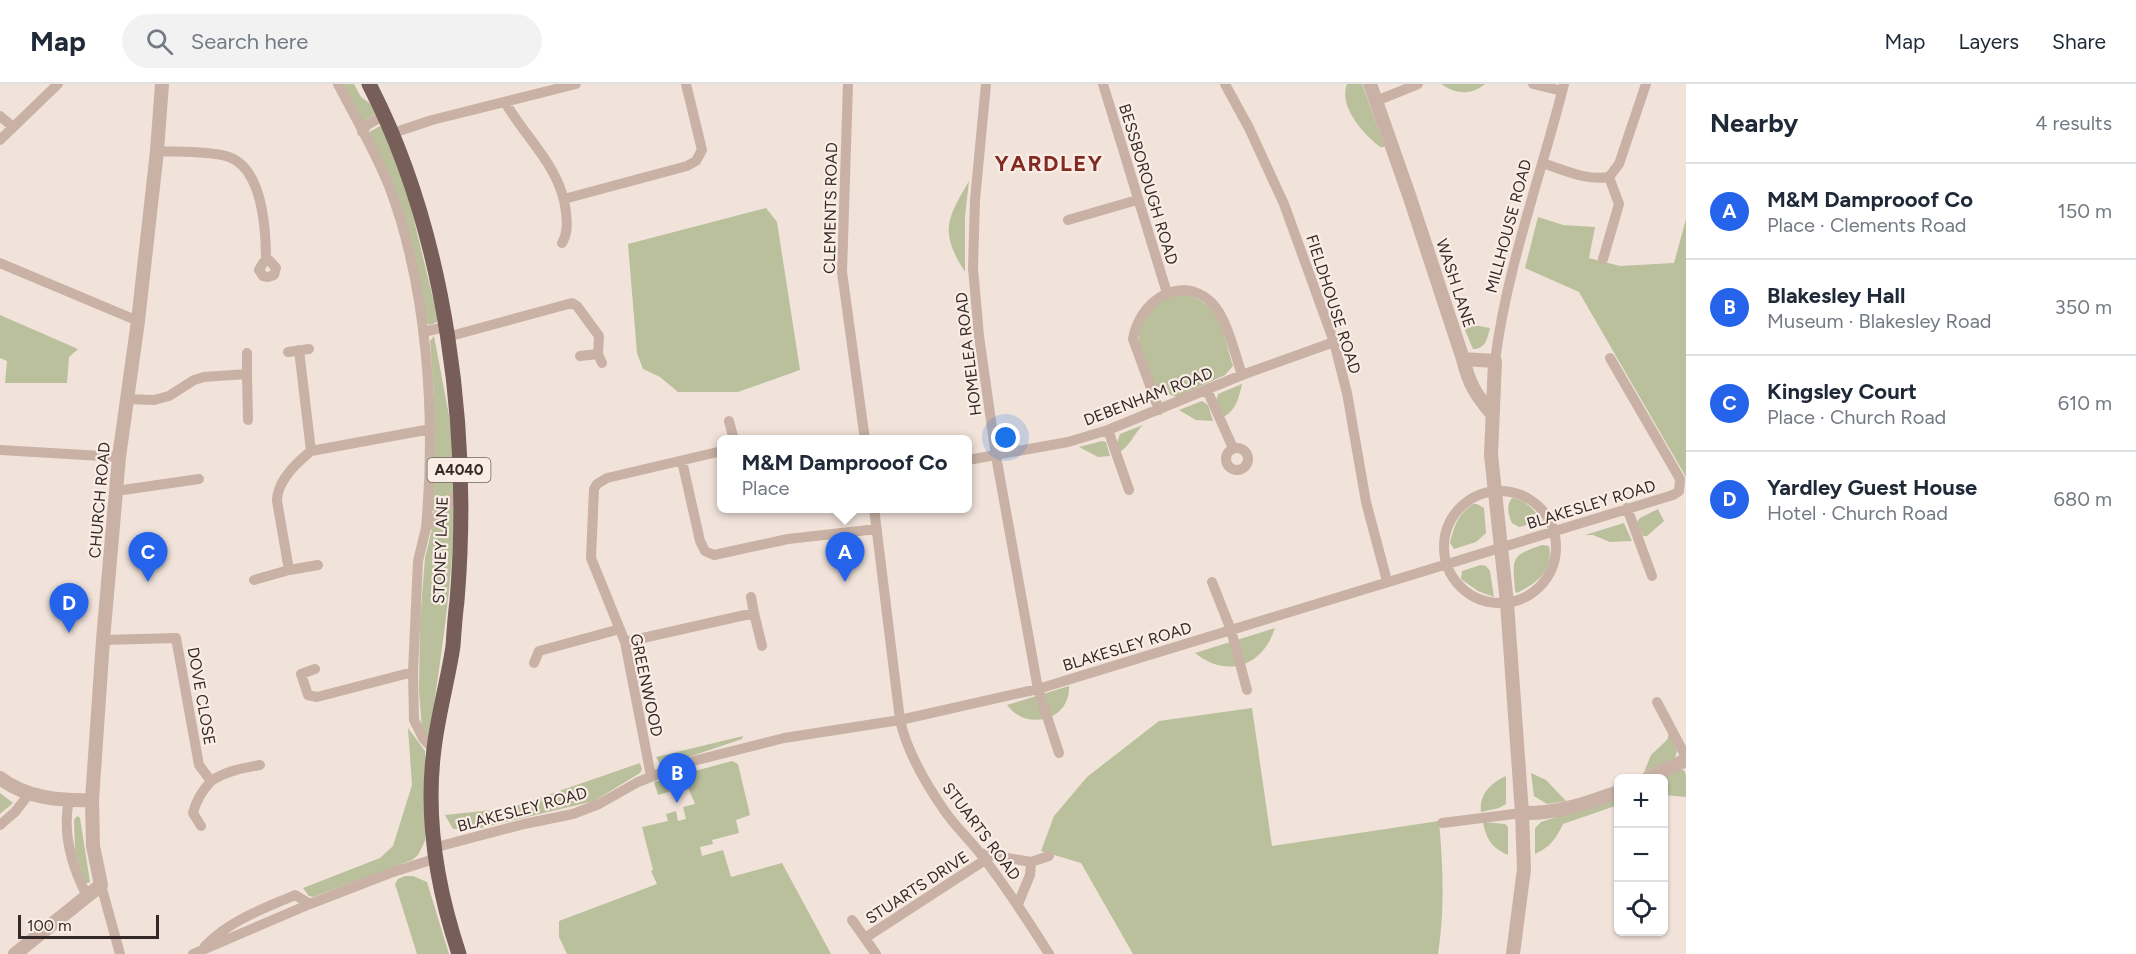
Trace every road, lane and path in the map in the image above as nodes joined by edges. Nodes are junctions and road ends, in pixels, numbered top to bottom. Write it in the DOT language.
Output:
graph roads {
  1 [pos="58,84"];
  2 [pos="162,84"];
  3 [pos="338,84"];
  4 [pos="369,84"];
  5 [pos="576,84"];
  6 [pos="686,84"];
  7 [pos="848,84"];
  8 [pos="986,84"];
  9 [pos="1103,84"];
  10 [pos="1224,84"];
  11 [pos="1370,84"];
  12 [pos="1418,84"];
  13 [pos="1533,84"];
  14 [pos="1646,84"];
  15 [pos="1563,88"];
  16 [pos="1376,101"];
  17 [pos="505,102"];
  18 [pos="385,115"];
  19 [pos="0,116"];
  20 [pos="13,127"];
  21 [pos="363,132"];
  22 [pos="393,133"];
  23 [pos="0,140"];
  24 [pos="157,151"];
  25 [pos="1542,163"];
  26 [pos="1609,177"];
  27 [pos="564,199"];
  28 [pos="1137,200"];
  29 [pos="1068,220"];
  30 [pos="562,243"];
  31 [pos="1603,259"];
  32 [pos="266,261"];
  33 [pos="0,263"];
  34 [pos="1167,293"];
  35 [pos="138,321"];
  36 [pos="423,332"];
  37 [pos="446,332"];
  38 [pos="1334,342"];
  39 [pos="299,351"];
  40 [pos="247,353"];
  41 [pos="580,356"];
  42 [pos="1610,358"];
  43 [pos="1463,359"];
  44 [pos="1495,361"];
  45 [pos="247,374"];
  46 [pos="1242,375"];
  47 [pos="1207,390"];
  48 [pos="126,399"];
  49 [pos="1159,410"];
  50 [pos="1492,414"];
  51 [pos="249,420"];
  52 [pos="729,421"];
  53 [pos="431,429"];
  54 [pos="1108,430"];
  55 [pos="733,435"];
  56 [pos="864,435"];
  57 [pos="1233,448"];
  58 [pos="0,450"];
  59 [pos="311,451"];
  60 [pos="717,452"];
  61 [pos="996,456"];
  62 [pos="119,457"];
  63 [pos="972,459"];
  64 [pos="682,461"];
  65 [pos="199,479"];
  66 [pos="1129,490"];
  67 [pos="116,491"];
  68 [pos="460,491"];
  69 [pos="1496,492"];
  70 [pos="1627,508"];
  71 [pos="875,513"];
  72 [pos="426,528"];
  73 [pos="877,529"];
  74 [pos="1554,531"];
  75 [pos="1502,546"];
  76 [pos="1446,564"];
  77 [pos="318,565"];
  78 [pos="289,570"];
  79 [pos="1652,576"];
  80 [pos="254,580"];
  81 [pos="1387,581"];
  82 [pos="1212,582"];
  83 [pos="751,597"];
  84 [pos="1506,603"];
  85 [pos="754,613"];
  86 [pos="620,629"];
  87 [pos="1231,630"];
  88 [pos="103,640"];
  89 [pos="625,642"];
  90 [pos="762,646"];
  91 [pos="534,663"];
  92 [pos="315,669"];
  93 [pos="413,672"];
  94 [pos="1038,689"];
  95 [pos="1247,690"];
  96 [pos="1657,702"];
  97 [pos="900,720"];
  98 [pos="434,750"];
  99 [pos="1059,753"];
  100 [pos="1686,759"];
  101 [pos="261,765"];
  102 [pos="1656,774"];
  103 [pos="651,776"];
  104 [pos="0,778"];
  105 [pos="211,781"];
  106 [pos="1614,793"];
  107 [pos="29,794"];
  108 [pos="69,800"];
  109 [pos="92,800"];
  110 [pos="1522,813"];
  111 [pos="1442,824"];
  112 [pos="0,825"];
  113 [pos="201,826"];
  114 [pos="434,854"];
  115 [pos="1049,856"];
  116 [pos="982,857"];
  117 [pos="1031,862"];
  118 [pos="100,885"];
  119 [pos="87,896"];
  120 [pos="1018,904"];
  121 [pos="852,920"];
  122 [pos="865,938"];
  123 [pos="197,952"];
  124 [pos="15,954"];
  125 [pos="120,954"];
  126 [pos="459,954"];
  127 [pos="876,954"];
  128 [pos="1049,954"];
  129 [pos="1513,954"];
  1 -- 20 [label="street"];
  2 -- 24 [label="street, CHURCH ROAD"];
  3 -- 21 [label="street"];
  4 -- 18 [label="main road, STONEY LANE / A4040"];
  5 -- 17 [label="street"];
  6 -- 27 [label="street"];
  7 -- 56 [label="street, CLEMENTS ROAD"];
  8 -- 61 [label="street, HOMELEA ROAD"];
  9 -- 28 [label="street, BESSBOROUGH ROAD"];
  10 -- 38 [label="street, FIELDHOUSE ROAD"];
  11 -- 16 [label="street, WASH LANE"];
  12 -- 16 [label="street"];
  13 -- 15 [label="street"];
  14 -- 26 [label="street"];
  15 -- 25 [label="street, MILLHOUSE ROAD"];
  16 -- 43 [label="street, WASH LANE"];
  17 -- 22 [label="street"];
  17 -- 27 [label="street"];
  18 -- 21 [label="street"];
  18 -- 22 [label="main road, STONEY LANE / A4040"];
  19 -- 20 [label="street"];
  20 -- 23 [label="street"];
  21 -- 36 [label="street"];
  22 -- 37 [label="main road, STONEY LANE / A4040"];
  24 -- 32 [label="street"];
  24 -- 35 [label="street, CHURCH ROAD"];
  25 -- 26 [label="street"];
  25 -- 44 [label="street, MILLHOUSE ROAD"];
  26 -- 31 [label="street"];
  27 -- 30 [label="street"];
  28 -- 29 [label="street"];
  28 -- 34 [label="street, BESSBOROUGH ROAD"];
  33 -- 35 [label="street"];
  34 -- 46 [label="street"];
  34 -- 49 [label="street"];
  35 -- 48 [label="street, CHURCH ROAD"];
  36 -- 37 [label="street"];
  36 -- 53 [label="street"];
  37 -- 41 [label="street"];
  37 -- 68 [label="main road, STONEY LANE / A4040"];
  38 -- 46 [label="street, DEBENHAM ROAD"];
  38 -- 81 [label="street, FIELDHOUSE ROAD"];
  39 -- 59 [label="street"];
  40 -- 45 [label="street"];
  42 -- 70 [label="street, BLAKESLEY ROAD"];
  43 -- 44 [label="street"];
  43 -- 50 [label="street, WASH LANE"];
  44 -- 50 [label="street, MILLHOUSE ROAD"];
  45 -- 48 [label="street"];
  45 -- 51 [label="street"];
  46 -- 47 [label="street, DEBENHAM ROAD"];
  47 -- 49 [label="street, DEBENHAM ROAD"];
  47 -- 57 [label="street"];
  48 -- 62 [label="street, CHURCH ROAD"];
  49 -- 54 [label="street, DEBENHAM ROAD"];
  50 -- 69 [label="street"];
  52 -- 55 [label="street"];
  53 -- 59 [label="street"];
  53 -- 72 [label="street"];
  54 -- 61 [label="street, DEBENHAM ROAD"];
  54 -- 66 [label="street"];
  58 -- 62 [label="street"];
  59 -- 78 [label="street"];
  60 -- 64 [label="street, GREENWOOD"];
  61 -- 63 [label="street, DEBENHAM ROAD"];
  61 -- 94 [label="street, HOMELEA ROAD"];
  62 -- 67 [label="street, CHURCH ROAD"];
  64 -- 73 [label="street"];
  64 -- 86 [label="street, GREENWOOD"];
  65 -- 67 [label="street"];
  67 -- 88 [label="street, CHURCH ROAD"];
  68 -- 72 [label="street"];
  68 -- 98 [label="main road, STONEY LANE / A4040"];
  69 -- 74 [label="street"];
  69 -- 75 [label="street"];
  69 -- 76 [label="street"];
  70 -- 74 [label="street, BLAKESLEY ROAD"];
  70 -- 79 [label="street"];
  71 -- 73 [label="street"];
  72 -- 93 [label="street"];
  73 -- 97 [label="street"];
  74 -- 75 [label="street, BLAKESLEY ROAD"];
  74 -- 84 [label="street"];
  75 -- 76 [label="street, BLAKESLEY ROAD"];
  75 -- 84 [label="street"];
  76 -- 81 [label="street, BLAKESLEY ROAD"];
  76 -- 84 [label="street"];
  77 -- 78 [label="street"];
  78 -- 80 [label="street"];
  81 -- 87 [label="street, BLAKESLEY ROAD"];
  82 -- 87 [label="street"];
  83 -- 85 [label="street"];
  84 -- 110 [label="street"];
  85 -- 89 [label="street"];
  85 -- 90 [label="street"];
  86 -- 89 [label="street, GREENWOOD"];
  86 -- 91 [label="street"];
  87 -- 94 [label="street, BLAKESLEY ROAD"];
  87 -- 95 [label="street"];
  88 -- 105 [label="street, DOVE CLOSE"];
  88 -- 109 [label="street, CHURCH ROAD"];
  89 -- 103 [label="street, GREENWOOD"];
  92 -- 93 [label="street"];
  93 -- 98 [label="street"];
  94 -- 97 [label="street, BLAKESLEY ROAD"];
  94 -- 99 [label="street, HOMELEA ROAD"];
  96 -- 100 [label="street"];
  97 -- 103 [label="street, BLAKESLEY ROAD"];
  97 -- 116 [label="street, STUARTS ROAD"];
  98 -- 114 [label="main road, STONEY LANE / A4040"];
  100 -- 102 [label="street"];
  101 -- 105 [label="street"];
  103 -- 114 [label="street, BLAKESLEY ROAD"];
  104 -- 107 [label="street"];
  105 -- 113 [label="street"];
  106 -- 110 [label="street"];
  107 -- 108 [label="street"];
  107 -- 112 [label="street"];
  108 -- 109 [label="street"];
  108 -- 119 [label="street"];
  109 -- 118 [label="street, CHURCH ROAD"];
  110 -- 111 [label="street"];
  110 -- 129 [label="street"];
  114 -- 123 [label="street, BLAKESLEY ROAD"];
  114 -- 126 [label="main road, STONEY LANE / A4040"];
  115 -- 117 [label="street"];
  116 -- 117 [label="street"];
  116 -- 120 [label="street, STUARTS ROAD"];
  116 -- 122 [label="street, STUARTS DRIVE"];
  117 -- 120 [label="street"];
  118 -- 119 [label="street"];
  118 -- 125 [label="street, CHURCH ROAD"];
  119 -- 124 [label="street"];
  120 -- 128 [label="street, STUARTS ROAD"];
  121 -- 122 [label="street"];
  122 -- 127 [label="street"];
}
